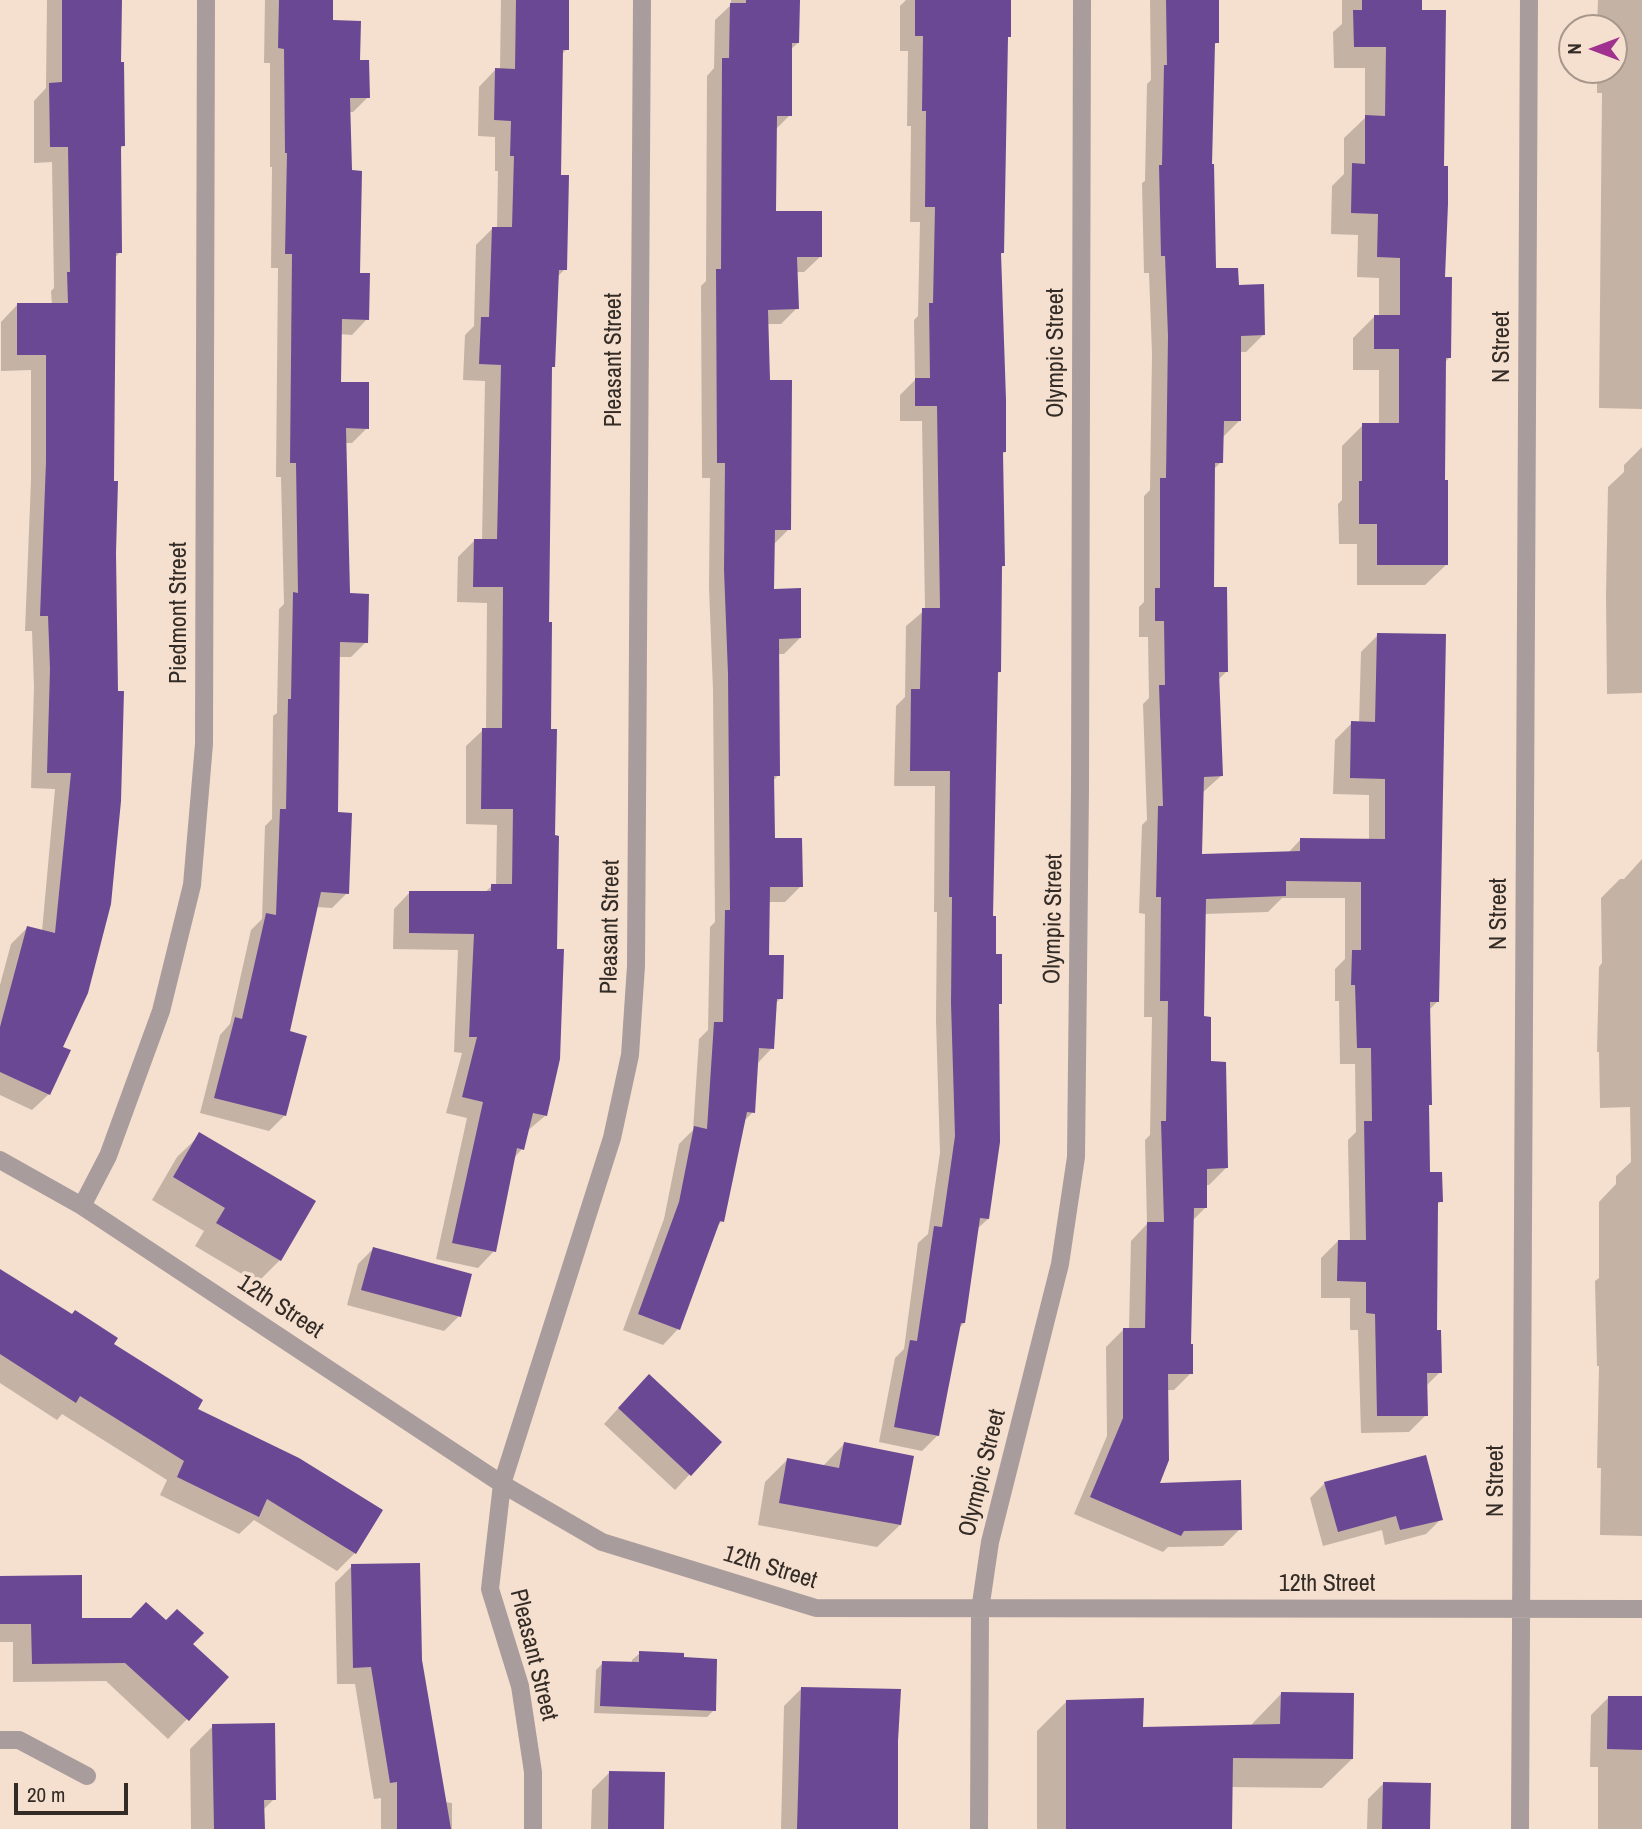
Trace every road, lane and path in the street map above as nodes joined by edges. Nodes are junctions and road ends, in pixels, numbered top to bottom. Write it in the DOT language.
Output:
graph roads {
  1 [pos="206,0"];
  2 [pos="642,0"];
  3 [pos="1082,0"];
  4 [pos="1529,0"];
  5 [pos="0,1160"];
  6 [pos="82,1206"];
  7 [pos="502,1484"];
  8 [pos="1521,1609"];
  9 [pos="1642,1609"];
  10 [pos="980,1610"];
  11 [pos="0,1740"];
  12 [pos="87,1776"];
  13 [pos="533,1829"];
  14 [pos="979,1829"];
  15 [pos="1520,1829"];
  1 -- 6 [label="street, Piedmont Street"];
  2 -- 7 [label="street, Pleasant Street"];
  3 -- 10 [label="street, Olympic Street"];
  4 -- 8 [label="street, N Street"];
  5 -- 6 [label="street, 12th Street"];
  6 -- 7 [label="street, 12th Street"];
  7 -- 10 [label="street, 12th Street"];
  7 -- 13 [label="street, Pleasant Street"];
  8 -- 9 [label="street, 12th Street"];
  8 -- 10 [label="street, 12th Street"];
  8 -- 15 [label="street, N Street"];
  10 -- 14 [label="street, Olympic Street"];
  11 -- 12 [label="street"];
}
